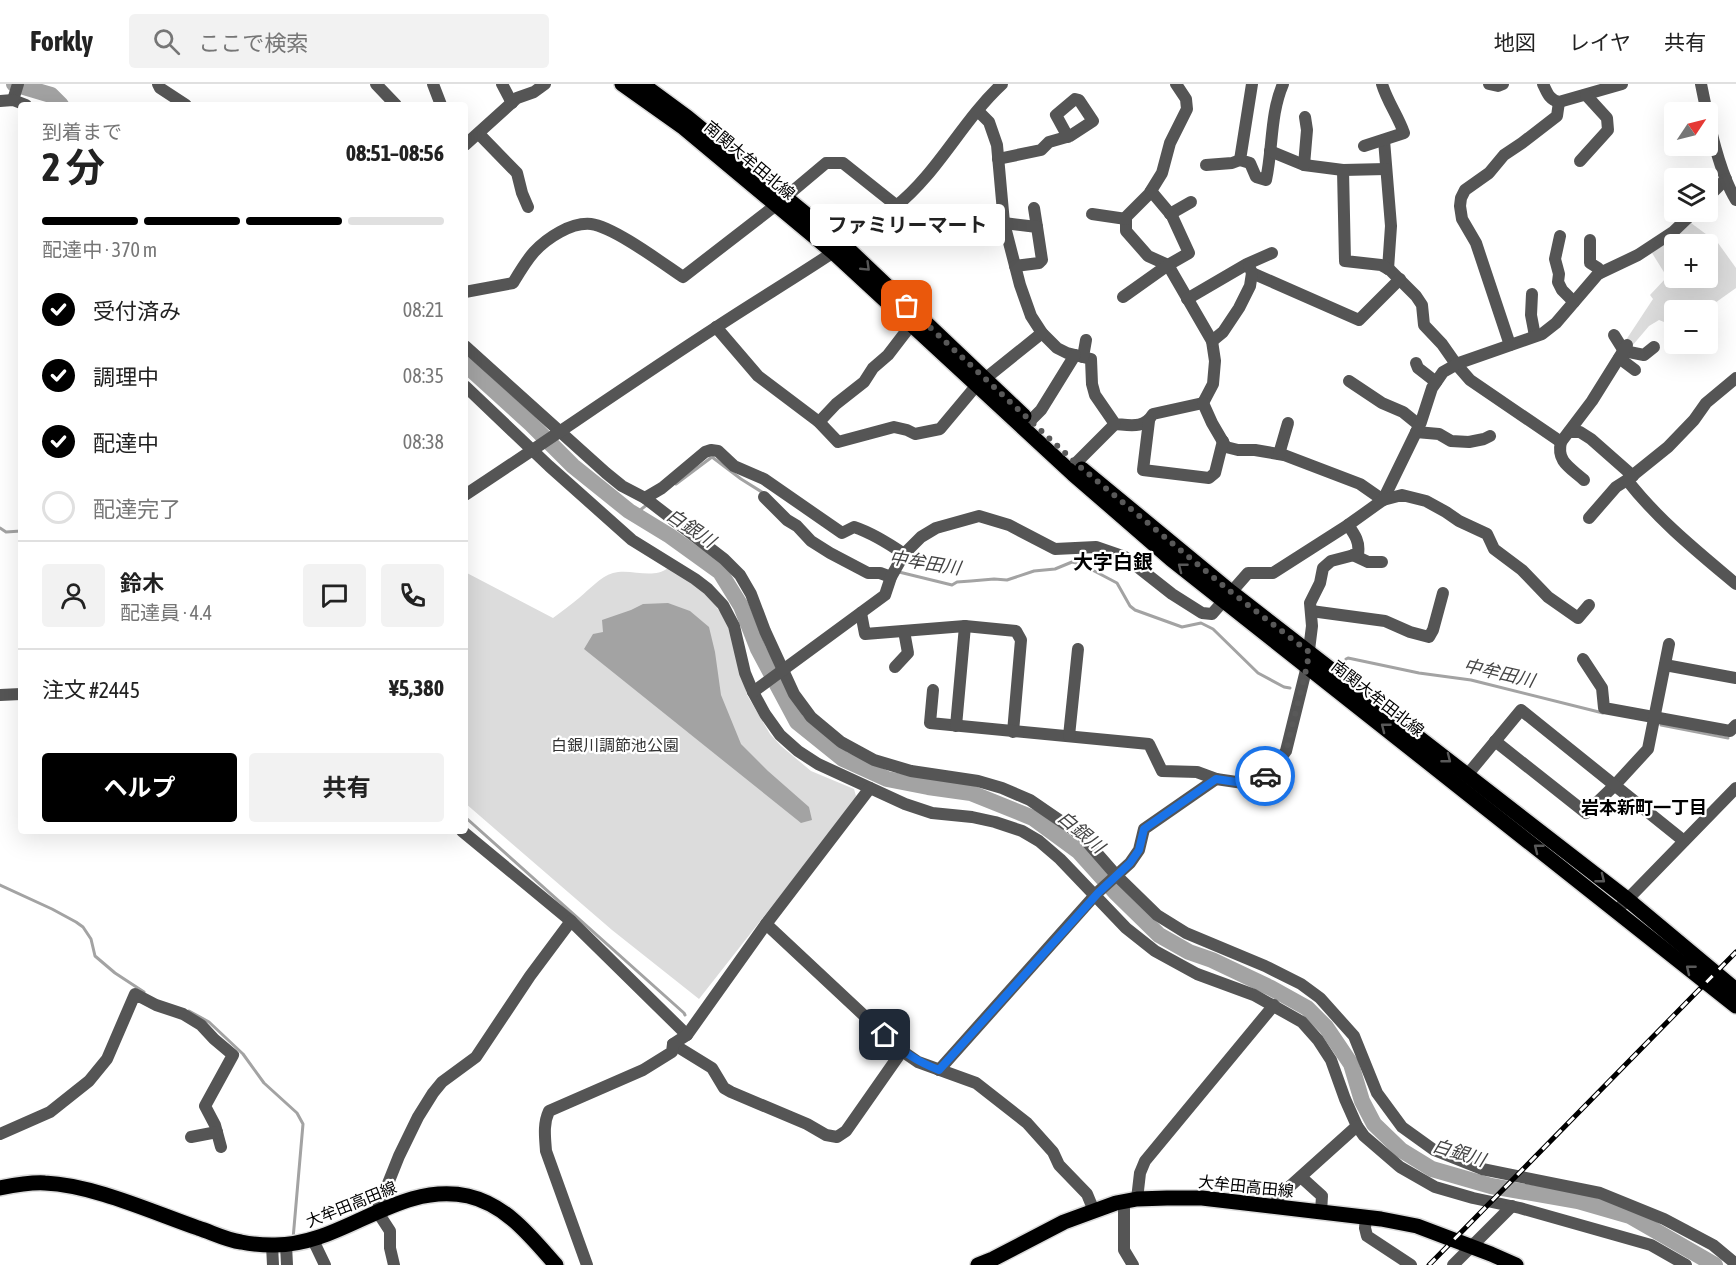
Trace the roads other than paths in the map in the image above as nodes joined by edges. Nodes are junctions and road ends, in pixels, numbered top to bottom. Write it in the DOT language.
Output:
graph roads {
  1 [pos="158,84"];
  2 [pos="376,84"];
  3 [pos="433,84"];
  4 [pos="502,84"];
  5 [pos="545,84"];
  6 [pos="622,84"];
  7 [pos="642,84"];
  8 [pos="1002,84"];
  9 [pos="1252,84"];
  10 [pos="1283,84"];
  11 [pos="1382,84"];
  12 [pos="1489,84"];
  13 [pos="1503,84"];
  14 [pos="1543,84"];
  15 [pos="1622,84"];
  16 [pos="1701,84"];
  17 [pos="1180,85"];
  18 [pos="1586,94"];
  19 [pos="181,102"];
  20 [pos="393,102"];
  21 [pos="440,102"];
  22 [pos="1559,102"];
  23 [pos="512,103"];
  24 [pos="978,111"];
  25 [pos="1305,117"];
  26 [pos="479,134"];
  27 [pos="1068,137"];
  28 [pos="1384,140"];
  29 [pos="468,143"];
  30 [pos="1364,146"];
  31 [pos="1270,151"];
  32 [pos="998,159"];
  33 [pos="1240,160"];
  34 [pos="1580,161"];
  35 [pos="1206,165"];
  36 [pos="1304,165"];
  37 [pos="1386,169"];
  38 [pos="1343,170"];
  39 [pos="1726,179"];
  40 [pos="1718,187"];
  41 [pos="1151,191"];
  42 [pos="780,201"];
  43 [pos="1736,201"];
  44 [pos="1191,202"];
  45 [pos="897,206"];
  46 [pos="528,207"];
  47 [pos="1034,208"];
  48 [pos="1092,214"];
  49 [pos="1170,214"];
  50 [pos="1126,219"];
  51 [pos="1683,222"];
  52 [pos="1004,223"];
  53 [pos="1037,227"];
  54 [pos="1560,236"];
  55 [pos="1590,240"];
  56 [pos="839,249"];
  57 [pos="1272,253"];
  58 [pos="1168,265"];
  59 [pos="1015,266"];
  60 [pos="1249,268"];
  61 [pos="1388,269"];
  62 [pos="1600,273"];
  63 [pos="1400,279"];
  64 [pos="468,291"];
  65 [pos="1532,294"];
  66 [pos="1123,297"];
  67 [pos="1187,298"];
  68 [pos="1575,302"];
  69 [pos="911,325"];
  70 [pos="716,327"];
  71 [pos="1042,333"];
  72 [pos="1614,335"];
  73 [pos="1535,336"];
  74 [pos="1086,340"];
  75 [pos="1212,341"];
  76 [pos="1510,345"];
  77 [pos="1654,347"];
  78 [pos="468,349"];
  79 [pos="1623,351"];
  80 [pos="1079,356"];
  81 [pos="1416,363"];
  82 [pos="1456,364"];
  83 [pos="1635,370"];
  84 [pos="1736,378"];
  85 [pos="1349,381"];
  86 [pos="1436,382"];
  87 [pos="981,383"];
  88 [pos="468,389"];
  89 [pos="1203,403"];
  90 [pos="1030,421"];
  91 [pos="1149,421"];
  92 [pos="819,422"];
  93 [pos="1288,423"];
  94 [pos="1115,424"];
  95 [pos="1418,428"];
  96 [pos="559,433"];
  97 [pos="1490,436"];
  98 [pos="1565,437"];
  99 [pos="1222,441"];
  100 [pos="536,448"];
  101 [pos="1279,454"];
  102 [pos="1076,463"];
  103 [pos="1630,478"];
  104 [pos="1584,480"];
  105 [pos="468,493"];
  106 [pos="764,498"];
  107 [pos="1383,500"];
  108 [pos="649,501"];
  109 [pos="1589,518"];
  110 [pos="1348,525"];
  111 [pos="904,554"];
  112 [pos="1353,555"];
  113 [pos="1382,562"];
  114 [pos="894,573"];
  115 [pos="1736,584"];
  116 [pos="1443,593"];
  117 [pos="1228,596"];
  118 [pos="1589,605"];
  119 [pos="1311,611"];
  120 [pos="861,613"];
  121 [pos="965,626"];
  122 [pos="904,631"];
  123 [pos="1669,644"];
  124 [pos="1078,649"];
  125 [pos="1308,659"];
  126 [pos="1583,659"];
  127 [pos="1665,665"];
  128 [pos="895,667"];
  129 [pos="782,672"];
  130 [pos="1736,678"];
  131 [pos="757,690"];
  132 [pos="933,690"];
  133 [pos="18,694"];
  134 [pos="0,695"];
  135 [pos="1655,718"];
  136 [pos="1736,725"];
  137 [pos="956,726"];
  138 [pos="1013,732"];
  139 [pos="1069,736"];
  140 [pos="1496,741"];
  141 [pos="1468,774"];
  142 [pos="1216,779"];
  143 [pos="1614,786"];
  144 [pos="870,788"];
  145 [pos="1736,788"];
  146 [pos="466,834"];
  147 [pos="1684,841"];
  148 [pos="1115,877"];
  149 [pos="1096,895"];
  150 [pos="1622,905"];
  151 [pos="571,921"];
  152 [pos="766,924"];
  153 [pos="1736,990"];
  154 [pos="1274,1005"];
  155 [pos="1736,1006"];
  156 [pos="687,1035"];
  157 [pos="674,1044"];
  158 [pos="902,1051"];
  159 [pos="939,1070"];
  160 [pos="1357,1126"];
  161 [pos="217,1132"];
  162 [pos="0,1134"];
  163 [pos="191,1137"];
  164 [pos="221,1147"];
  165 [pos="1301,1177"];
  166 [pos="0,1188"];
  167 [pos="1130,1201"];
  168 [pos="1512,1206"];
  169 [pos="1275,1207"];
  170 [pos="377,1211"];
  171 [pos="1094,1211"];
  172 [pos="1322,1212"];
  173 [pos="1366,1217"];
  174 [pos="313,1240"];
  175 [pos="279,1245"];
  176 [pos="1471,1246"];
  177 [pos="1736,1264"];
  178 [pos="273,1265"];
  179 [pos="287,1265"];
  180 [pos="325,1265"];
  181 [pos="394,1265"];
  182 [pos="556,1265"];
  183 [pos="587,1265"];
  184 [pos="978,1265"];
  185 [pos="1133,1265"];
  186 [pos="1411,1265"];
  187 [pos="1453,1265"];
  188 [pos="1516,1265"];
  189 [pos="1686,1265"];
  1 -- 19 [label="street"];
  2 -- 20 [label="street"];
  3 -- 21 [label="street"];
  4 -- 23 [label="street"];
  5 -- 23 [label="street"];
  6 -- 42 [label="main road, 南関大牟田北線"];
  7 -- 42 [label="main road, 南関大牟田北線"];
  8 -- 24 [label="street"];
  9 -- 33 [label="street"];
  10 -- 31 [label="street"];
  11 -- 28 [label="street"];
  12 -- 13 [label="street"];
  14 -- 22 [label="street"];
  15 -- 18 [label="street"];
  16 -- 39 [label="street"];
  17 -- 41 [label="street"];
  18 -- 22 [label="street"];
  18 -- 34 [label="street"];
  22 -- 76 [label="street"];
  23 -- 26 [label="street"];
  24 -- 32 [label="street"];
  24 -- 45 [label="street"];
  25 -- 36 [label="street"];
  26 -- 29 [label="street"];
  26 -- 46 [label="street"];
  27 -- 32 [label="street"];
  28 -- 30 [label="street"];
  28 -- 37 [label="street"];
  31 -- 33 [label="street"];
  31 -- 36 [label="street"];
  32 -- 52 [label="street"];
  33 -- 35 [label="street"];
  36 -- 38 [label="street"];
  37 -- 38 [label="street"];
  37 -- 61 [label="street"];
  38 -- 61 [label="street"];
  39 -- 40 [label="street"];
  39 -- 43 [label="street"];
  41 -- 49 [label="street"];
  41 -- 50 [label="street"];
  42 -- 45 [label="street"];
  42 -- 56 [label="main road, 南関大牟田北線"];
  42 -- 64 [label="street"];
  44 -- 49 [label="street"];
  45 -- 56 [label="street"];
  47 -- 53 [label="street"];
  48 -- 50 [label="street"];
  49 -- 58 [label="street"];
  50 -- 58 [label="street"];
  51 -- 62 [label="street"];
  52 -- 53 [label="street"];
  52 -- 59 [label="street"];
  53 -- 59 [label="street"];
  54 -- 68 [label="street"];
  55 -- 62 [label="street"];
  56 -- 69 [label="main road, 南関大牟田北線"];
  56 -- 70 [label="street"];
  56 -- 87 [label="main road, 南関大牟田北線, one-way"];
  57 -- 60 [label="street"];
  58 -- 66 [label="street"];
  58 -- 67 [label="street"];
  59 -- 71 [label="street"];
  60 -- 63 [label="street"];
  60 -- 67 [label="street"];
  60 -- 75 [label="street"];
  61 -- 63 [label="street"];
  62 -- 68 [label="street"];
  63 -- 82 [label="street"];
  65 -- 73 [label="street"];
  67 -- 75 [label="street"];
  68 -- 73 [label="street"];
  69 -- 87 [label="main road, 南関大牟田北線"];
  69 -- 92 [label="street"];
  70 -- 92 [label="street"];
  70 -- 96 [label="street"];
  71 -- 80 [label="street"];
  71 -- 87 [label="street"];
  72 -- 79 [label="street"];
  73 -- 76 [label="street"];
  74 -- 80 [label="street"];
  75 -- 89 [label="street"];
  76 -- 82 [label="street"];
  77 -- 79 [label="street"];
  78 -- 96 [label="street"];
  79 -- 83 [label="street"];
  79 -- 98 [label="street"];
  80 -- 90 [label="street"];
  80 -- 94 [label="street"];
  81 -- 86 [label="street"];
  82 -- 86 [label="street"];
  82 -- 98 [label="street"];
  84 -- 103 [label="street"];
  85 -- 95 [label="street"];
  86 -- 95 [label="street"];
  87 -- 90 [label="main road, 南関大牟田北線"];
  87 -- 92 [label="street"];
  117 -- 87 [label="main road, 南関大牟田北線, one-way"];
  88 -- 100 [label="street"];
  89 -- 91 [label="street"];
  89 -- 99 [label="street"];
  90 -- 102 [label="main road, 南関大牟田北線"];
  91 -- 94 [label="street"];
  91 -- 99 [label="street"];
  93 -- 101 [label="street"];
  94 -- 102 [label="street"];
  95 -- 97 [label="street"];
  95 -- 107 [label="street"];
  96 -- 100 [label="street"];
  96 -- 108 [label="street"];
  98 -- 103 [label="street"];
  98 -- 104 [label="street"];
  99 -- 101 [label="street"];
  100 -- 105 [label="street"];
  100 -- 131 [label="street"];
  101 -- 107 [label="street"];
  102 -- 117 [label="main road, 南関大牟田北線"];
  103 -- 109 [label="street"];
  103 -- 115 [label="street"];
  106 -- 114 [label="street"];
  107 -- 110 [label="street"];
  107 -- 118 [label="street"];
  108 -- 111 [label="street"];
  108 -- 129 [label="street"];
  110 -- 112 [label="street"];
  110 -- 117 [label="street"];
  111 -- 114 [label="street"];
  111 -- 117 [label="street"];
  112 -- 113 [label="street"];
  112 -- 119 [label="street"];
  114 -- 120 [label="street"];
  116 -- 119 [label="street"];
  117 -- 125 [label="main road, 南関大牟田北線"];
  119 -- 125 [label="street"];
  120 -- 122 [label="street"];
  120 -- 129 [label="street"];
  121 -- 122 [label="street"];
  121 -- 137 [label="street"];
  121 -- 138 [label="street"];
  122 -- 128 [label="street"];
  123 -- 127 [label="street"];
  124 -- 139 [label="street"];
  125 -- 141 [label="main road, 南関大牟田北線, one-way"];
  125 -- 142 [label="street"];
  150 -- 125 [label="main road, 南関大牟田北線, one-way"];
  126 -- 135 [label="street"];
  127 -- 130 [label="street"];
  127 -- 135 [label="street"];
  129 -- 131 [label="street"];
  129 -- 148 [label="street"];
  131 -- 144 [label="street"];
  132 -- 137 [label="street"];
  133 -- 134 [label="street"];
  135 -- 136 [label="street"];
  135 -- 143 [label="street"];
  137 -- 138 [label="street"];
  138 -- 139 [label="street"];
  139 -- 142 [label="street"];
  140 -- 141 [label="street"];
  140 -- 143 [label="street"];
  140 -- 143 [label="street"];
  141 -- 150 [label="main road, 南関大牟田北線, one-way"];
  142 -- 148 [label="street"];
  143 -- 147 [label="street"];
  144 -- 149 [label="street"];
  144 -- 152 [label="street"];
  145 -- 147 [label="street"];
  146 -- 151 [label="street"];
  147 -- 150 [label="street"];
  148 -- 149 [label="street"];
  148 -- 177 [label="street"];
  149 -- 154 [label="street"];
  149 -- 159 [label="street"];
  150 -- 153 [label="main road, 南関大牟田北線"];
  155 -- 150 [label="main road, 南関大牟田北線, one-way"];
  151 -- 156 [label="street"];
  151 -- 170 [label="street"];
  152 -- 156 [label="street"];
  152 -- 158 [label="street"];
  154 -- 160 [label="street"];
  154 -- 167 [label="street"];
  156 -- 157 [label="street"];
  157 -- 158 [label="street"];
  157 -- 183 [label="street"];
  158 -- 159 [label="street"];
  159 -- 171 [label="street"];
  160 -- 165 [label="street"];
  160 -- 168 [label="street"];
  161 -- 162 [label="street"];
  161 -- 163 [label="street"];
  161 -- 164 [label="street"];
  165 -- 169 [label="street"];
  165 -- 172 [label="street"];
  166 -- 175 [label="main road, 大牟田高田線"];
  167 -- 169 [label="main road, 大牟田高田線"];
  167 -- 171 [label="main road, 大牟田高田線"];
  167 -- 185 [label="street"];
  168 -- 176 [label="street"];
  168 -- 189 [label="street"];
  169 -- 172 [label="main road, 大牟田高田線"];
  170 -- 174 [label="main road, 大牟田高田線"];
  170 -- 181 [label="street"];
  170 -- 182 [label="main road, 大牟田高田線"];
  171 -- 184 [label="main road, 大牟田高田線"];
  172 -- 173 [label="main road, 大牟田高田線"];
  173 -- 176 [label="main road, 大牟田高田線"];
  173 -- 186 [label="street"];
  174 -- 175 [label="main road, 大牟田高田線"];
  174 -- 180 [label="street"];
  175 -- 178 [label="street"];
  175 -- 179 [label="street"];
  176 -- 187 [label="street"];
  176 -- 188 [label="main road, 大牟田高田線"];
}
